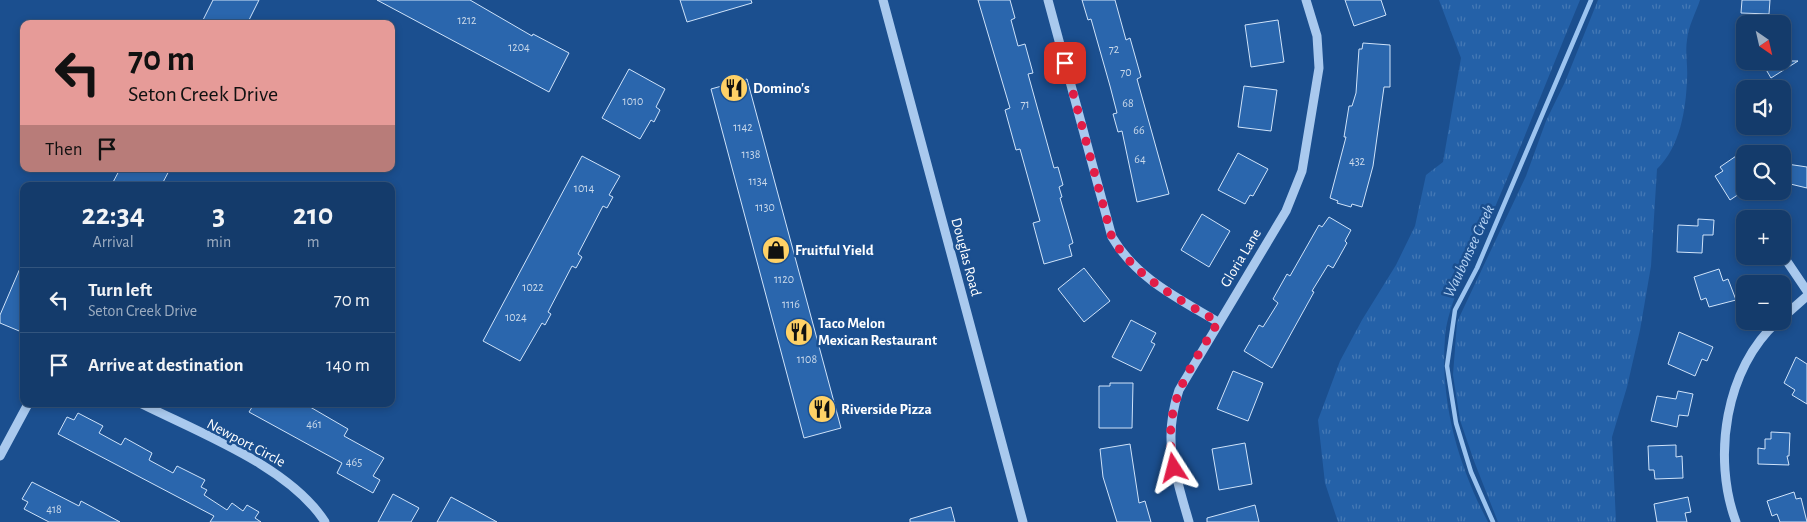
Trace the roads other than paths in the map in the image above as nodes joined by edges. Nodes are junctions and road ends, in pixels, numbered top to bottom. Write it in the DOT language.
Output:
graph roads {
  1 [pos="883,0"];
  2 [pos="1048,0"];
  3 [pos="1306,0"];
  4 [pos="1789,265"];
  5 [pos="1807,291"];
  6 [pos="1807,296"];
  7 [pos="1791,310"];
  8 [pos="1218,322"];
  9 [pos="1771,330"];
  10 [pos="26,407"];
  11 [pos="148,407"];
  12 [pos="0,456"];
  13 [pos="325,522"];
  14 [pos="1023,522"];
  15 [pos="1189,522"];
  16 [pos="1736,522"];
  1 -- 14 [label="street, Douglas Road"];
  2 -- 8 [label="street"];
  3 -- 8 [label="street, Gloria Lane"];
  4 -- 5 [label="street"];
  6 -- 7 [label="street"];
  8 -- 15 [label="street, Gloria Lane"];
  9 -- 16 [label="street"];
  10 -- 12 [label="street"];
  11 -- 13 [label="street, Newport Circle"];
}
